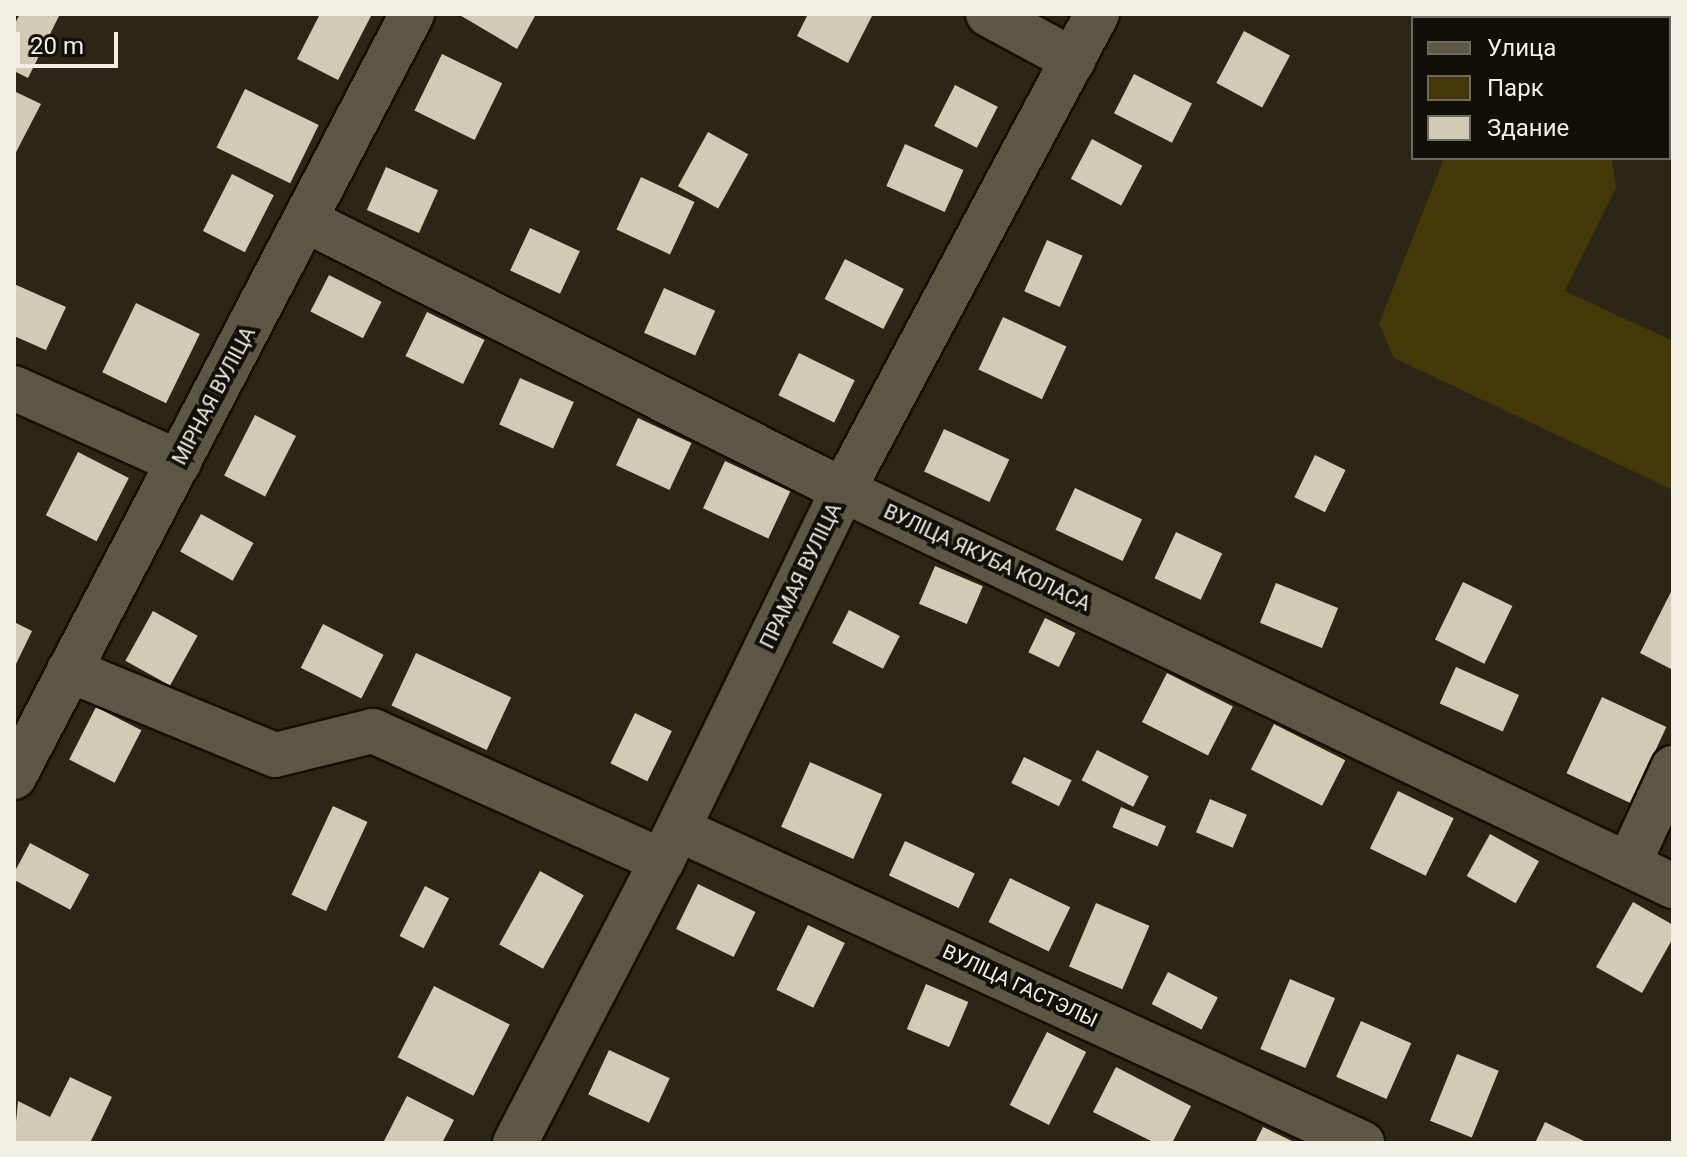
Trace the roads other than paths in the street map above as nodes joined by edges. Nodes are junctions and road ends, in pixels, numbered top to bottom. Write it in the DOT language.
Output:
graph roads {
  1 [pos="412,14"];
  2 [pos="988,14"];
  3 [pos="1097,14"];
  4 [pos="1073,60"];
  5 [pos="305,220"];
  6 [pos="14,388"];
  7 [pos="179,462"];
  8 [pos="843,490"];
  9 [pos="69,670"];
  10 [pos="1673,768"];
  11 [pos="14,777"];
  12 [pos="670,845"];
  13 [pos="1629,863"];
  14 [pos="1673,886"];
  15 [pos="515,1143"];
  16 [pos="1362,1143"];
  1 -- 5 [label="street, МІРНАЯ ВУЛІЦА"];
  2 -- 4 [label="street"];
  3 -- 4 [label="street, ПРАМАЯ ВУЛІЦА"];
  4 -- 8 [label="street, ПРАМАЯ ВУЛІЦА"];
  5 -- 7 [label="street, МІРНАЯ ВУЛІЦА"];
  5 -- 8 [label="street, ВУЛІЦА ЯКУБА КОЛАСА"];
  6 -- 7 [label="street"];
  7 -- 9 [label="street, МІРНАЯ ВУЛІЦА"];
  8 -- 12 [label="street, ПРАМАЯ ВУЛІЦА"];
  8 -- 13 [label="street, ВУЛІЦА ЯКУБА КОЛАСА"];
  9 -- 11 [label="street, МІРНАЯ ВУЛІЦА"];
  9 -- 12 [label="street, ВУЛІЦА ГАСТЭЛЫ"];
  10 -- 13 [label="street"];
  12 -- 15 [label="street, ПРАМАЯ ВУЛІЦА"];
  12 -- 16 [label="street, ВУЛІЦА ГАСТЭЛЫ"];
  13 -- 14 [label="street, ВУЛІЦА ЯКУБА КОЛАСА"];
}
